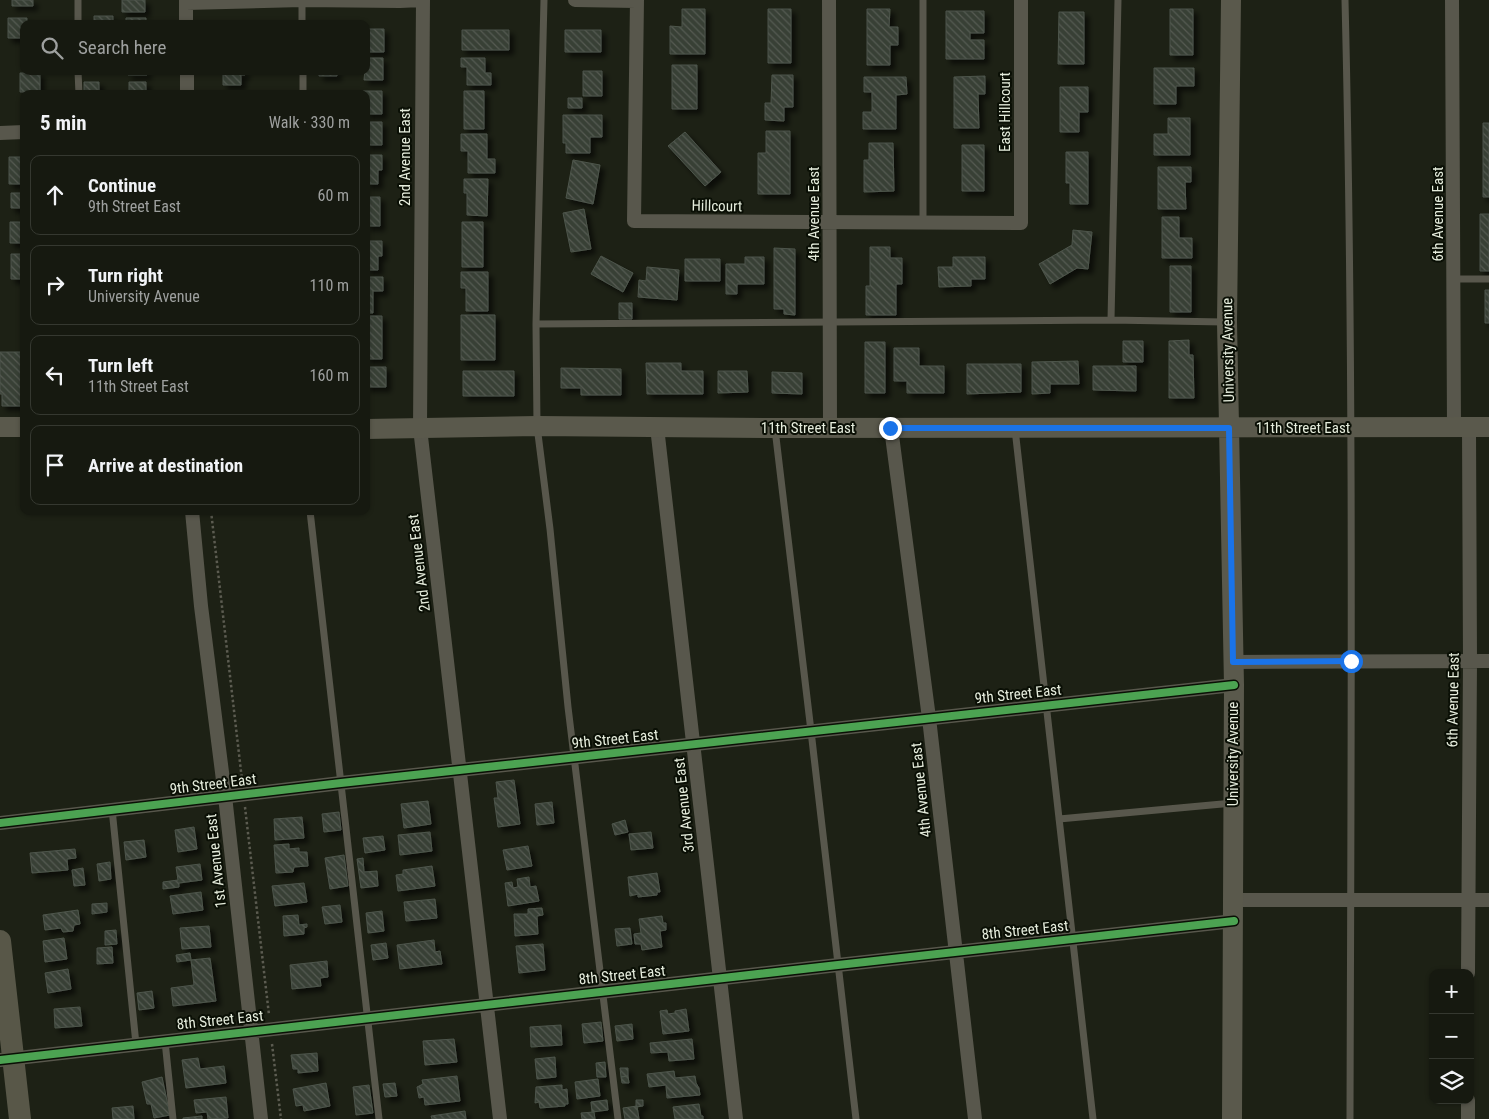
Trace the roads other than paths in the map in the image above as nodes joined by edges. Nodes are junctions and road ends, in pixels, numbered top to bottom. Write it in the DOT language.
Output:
graph roads {
  1 [pos="78,0"];
  2 [pos="302,0"];
  3 [pos="422,0"];
  4 [pos="544,0"];
  5 [pos="575,0"];
  6 [pos="830,0"];
  7 [pos="923,0"];
  8 [pos="1022,0"];
  9 [pos="1118,0"];
  10 [pos="1231,0"];
  11 [pos="1345,0"];
  12 [pos="1452,0"];
  13 [pos="400,1"];
  14 [pos="636,1"];
  15 [pos="186,2"];
  16 [pos="78,20"];
  17 [pos="186,20"];
  18 [pos="302,20"];
  19 [pos="78,75"];
  20 [pos="187,75"];
  21 [pos="303,75"];
  22 [pos="79,90"];
  23 [pos="187,90"];
  24 [pos="303,90"];
  25 [pos="20,132"];
  26 [pos="0,133"];
  27 [pos="830,223"];
  28 [pos="1021,223"];
  29 [pos="923,224"];
  30 [pos="1455,279"];
  31 [pos="1489,279"];
  32 [pos="1111,320"];
  33 [pos="1227,322"];
  34 [pos="536,324"];
  35 [pos="830,324"];
  36 [pos="537,426"];
  37 [pos="0,427"];
  38 [pos="20,427"];
  39 [pos="656,427"];
  40 [pos="1489,427"];
  41 [pos="420,428"];
  42 [pos="775,428"];
  43 [pos="830,428"];
  44 [pos="890,428"];
  45 [pos="1014,428"];
  46 [pos="1229,428"];
  47 [pos="1350,428"];
  48 [pos="1462,428"];
  49 [pos="370,429"];
  50 [pos="192,515"];
  51 [pos="310,515"];
  52 [pos="1351,661"];
  53 [pos="1470,661"];
  54 [pos="1489,661"];
  55 [pos="1233,662"];
  56 [pos="1234,685"];
  57 [pos="1045,705"];
  58 [pos="929,718"];
  59 [pos="811,730"];
  60 [pos="693,744"];
  61 [pos="574,757"];
  62 [pos="459,770"];
  63 [pos="341,783"];
  64 [pos="225,796"];
  65 [pos="1233,803"];
  66 [pos="112,809"];
  67 [pos="1059,819"];
  68 [pos="0,823"];
  69 [pos="1232,900"];
  70 [pos="1351,900"];
  71 [pos="1468,900"];
  72 [pos="1489,900"];
  73 [pos="1234,921"];
  74 [pos="1073,939"];
  75 [pos="0,941"];
  76 [pos="956,952"];
  77 [pos="838,964"];
  78 [pos="1468,969"];
  79 [pos="720,978"];
  80 [pos="603,991"];
  81 [pos="487,1004"];
  82 [pos="368,1018"];
  83 [pos="251,1031"];
  84 [pos="165,1040"];
  85 [pos="136,1044"];
  86 [pos="7,1059"];
  87 [pos="1468,1104"];
  88 [pos="20,1119"];
  89 [pos="173,1119"];
  90 [pos="261,1119"];
  91 [pos="380,1119"];
  92 [pos="500,1119"];
  93 [pos="618,1119"];
  94 [pos="736,1119"];
  95 [pos="856,1119"];
  96 [pos="975,1119"];
  97 [pos="1094,1119"];
  98 [pos="1232,1119"];
  99 [pos="1350,1119"];
  100 [pos="1468,1119"];
  1 -- 16 [label="lane"];
  2 -- 13 [label="street"];
  2 -- 15 [label="street"];
  2 -- 18 [label="lane"];
  3 -- 13 [label="street"];
  3 -- 41 [label="street, 2nd Avenue East"];
  4 -- 34 [label="lane"];
  5 -- 14 [label="street"];
  6 -- 27 [label="street, 4th Avenue East"];
  7 -- 29 [label="lane"];
  8 -- 28 [label="street, East Hillcourt"];
  9 -- 32 [label="lane"];
  10 -- 33 [label="street, University Avenue"];
  11 -- 47 [label="lane"];
  12 -- 30 [label="street, 6th Avenue East"];
  14 -- 27 [label="street, Hillcourt"];
  15 -- 17 [label="street"];
  19 -- 22 [label="lane"];
  20 -- 23 [label="street"];
  21 -- 24 [label="lane"];
  25 -- 26 [label="street"];
  27 -- 29 [label="street, Hillcourt"];
  27 -- 35 [label="street, 4th Avenue East"];
  28 -- 29 [label="street, Hillcourt"];
  30 -- 31 [label="lane"];
  30 -- 48 [label="street, 6th Avenue East"];
  32 -- 33 [label="lane"];
  32 -- 35 [label="lane"];
  33 -- 46 [label="street, University Avenue"];
  34 -- 35 [label="lane"];
  34 -- 36 [label="lane"];
  35 -- 43 [label="street, 4th Avenue East"];
  36 -- 39 [label="street, 11th Street East"];
  36 -- 41 [label="street, 11th Street East"];
  36 -- 61 [label="lane"];
  37 -- 38 [label="street"];
  39 -- 42 [label="street, 11th Street East"];
  39 -- 60 [label="street, 3rd Avenue East"];
  40 -- 48 [label="street, 11th Street East"];
  41 -- 49 [label="street, 11th Street East"];
  41 -- 62 [label="street, 2nd Avenue East"];
  42 -- 43 [label="street, 11th Street East"];
  42 -- 59 [label="lane"];
  43 -- 44 [label="street, 11th Street East"];
  44 -- 45 [label="street, 11th Street East"];
  44 -- 58 [label="street, 4th Avenue East"];
  45 -- 46 [label="street, 11th Street East"];
  45 -- 57 [label="lane"];
  46 -- 47 [label="street, 11th Street East"];
  46 -- 55 [label="street, University Avenue"];
  47 -- 48 [label="street, 11th Street East"];
  47 -- 52 [label="lane"];
  48 -- 53 [label="street, 6th Avenue East"];
  50 -- 64 [label="street, 1st Avenue East"];
  51 -- 63 [label="lane"];
  52 -- 53 [label="street"];
  52 -- 55 [label="street"];
  52 -- 70 [label="lane"];
  53 -- 54 [label="street"];
  53 -- 71 [label="street, 6th Avenue East"];
  55 -- 56 [label="street, University Avenue"];
  56 -- 57 [label="street, 9th Street East"];
  56 -- 65 [label="street, University Avenue"];
  57 -- 58 [label="street, 9th Street East"];
  57 -- 67 [label="lane"];
  58 -- 59 [label="street, 9th Street East"];
  58 -- 76 [label="street, 4th Avenue East"];
  59 -- 60 [label="street, 9th Street East"];
  59 -- 77 [label="lane"];
  60 -- 61 [label="street, 9th Street East"];
  60 -- 79 [label="street, 3rd Avenue East"];
  61 -- 62 [label="street, 9th Street East"];
  61 -- 80 [label="lane"];
  62 -- 63 [label="street, 9th Street East"];
  62 -- 81 [label="street, 2nd Avenue East"];
  63 -- 64 [label="street, 9th Street East"];
  63 -- 82 [label="lane"];
  64 -- 66 [label="street, 9th Street East"];
  64 -- 83 [label="street, 1st Avenue East"];
  65 -- 67 [label="lane"];
  65 -- 69 [label="street, University Avenue"];
  66 -- 68 [label="street, 9th Street East"];
  66 -- 85 [label="lane"];
  67 -- 74 [label="lane"];
  69 -- 70 [label="street"];
  69 -- 73 [label="street, University Avenue"];
  70 -- 71 [label="street"];
  70 -- 99 [label="lane"];
  71 -- 72 [label="street"];
  71 -- 78 [label="street, 6th Avenue East"];
  73 -- 74 [label="street, 8th Street East"];
  73 -- 98 [label="street, University Avenue"];
  74 -- 76 [label="street, 8th Street East"];
  74 -- 97 [label="lane"];
  75 -- 86 [label="main road"];
  76 -- 77 [label="street, 8th Street East"];
  76 -- 96 [label="street, 4th Avenue East"];
  77 -- 79 [label="street, 8th Street East"];
  77 -- 95 [label="lane"];
  79 -- 80 [label="street, 8th Street East"];
  79 -- 94 [label="street, 3rd Avenue East"];
  80 -- 81 [label="street, 8th Street East"];
  80 -- 93 [label="lane"];
  81 -- 82 [label="street, 8th Street East"];
  81 -- 92 [label="street, 2nd Avenue East"];
  82 -- 83 [label="street, 8th Street East"];
  82 -- 91 [label="lane"];
  83 -- 84 [label="street, 8th Street East"];
  83 -- 90 [label="street, 1st Avenue East"];
  84 -- 85 [label="street, 8th Street East"];
  84 -- 89 [label="lane"];
  85 -- 86 [label="street, 8th Street East"];
  86 -- 88 [label="main road"];
  87 -- 100 [label="street"];
}
